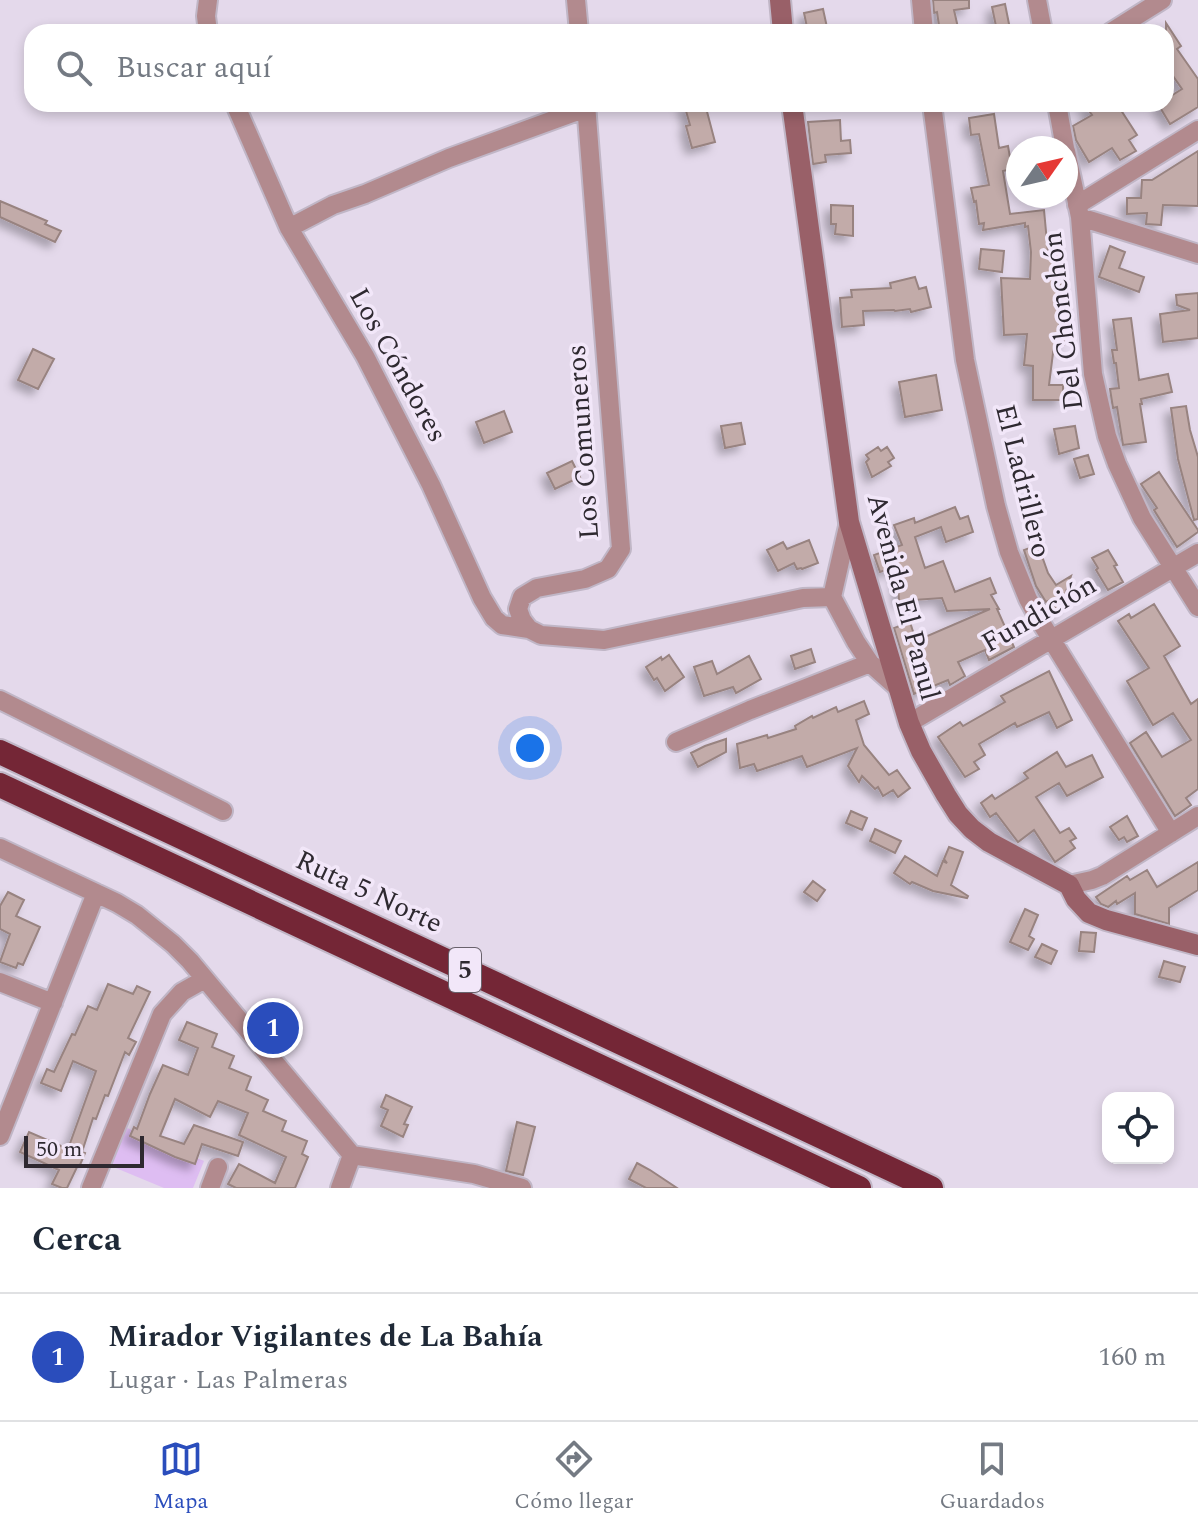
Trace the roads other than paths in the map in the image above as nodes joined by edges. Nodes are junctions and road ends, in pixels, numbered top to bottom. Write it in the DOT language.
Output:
graph roads {
  1 [pos="208,0"];
  2 [pos="576,0"];
  3 [pos="780,0"];
  4 [pos="921,0"];
  5 [pos="1037,0"];
  6 [pos="1162,0"];
  7 [pos="207,24"];
  8 [pos="578,24"];
  9 [pos="782,24"];
  10 [pos="923,24"];
  11 [pos="1042,24"];
  12 [pos="1124,24"];
  13 [pos="238,112"];
  14 [pos="570,112"];
  15 [pos="586,112"];
  16 [pos="793,112"];
  17 [pos="933,112"];
  18 [pos="1059,112"];
  19 [pos="1198,130"];
  20 [pos="1063,136"];
  21 [pos="1077,208"];
  22 [pos="1078,211"];
  23 [pos="289,228"];
  24 [pos="1198,254"];
  25 [pos="849,522"];
  26 [pos="1198,553"];
  27 [pos="1174,568"];
  28 [pos="832,597"];
  29 [pos="1198,607"];
  30 [pos="529,629"];
  31 [pos="1051,640"];
  32 [pos="870,663"];
  33 [pos="897,687"];
  34 [pos="0,700"];
  35 [pos="909,723"];
  36 [pos="676,742"];
  37 [pos="0,752"];
  38 [pos="0,785"];
  39 [pos="223,811"];
  40 [pos="1198,816"];
  41 [pos="1171,833"];
  42 [pos="0,848"];
  43 [pos="1069,885"];
  44 [pos="96,893"];
  45 [pos="1198,945"];
  46 [pos="205,979"];
  47 [pos="0,982"];
  48 [pos="53,1003"];
  49 [pos="8,1092"];
  50 [pos="0,1136"];
  51 [pos="352,1155"];
  52 [pos="218,1167"];
  53 [pos="91,1188"];
  54 [pos="210,1188"];
  55 [pos="340,1188"];
  56 [pos="522,1188"];
  57 [pos="859,1188"];
  58 [pos="931,1188"];
  1 -- 7 [label="street"];
  2 -- 8 [label="street"];
  3 -- 9 [label="street"];
  4 -- 10 [label="street"];
  5 -- 11 [label="street"];
  6 -- 12 [label="street"];
  13 -- 23 [label="street, Los Cóndores"];
  14 -- 23 [label="street"];
  15 -- 30 [label="street, Los Comuneros"];
  16 -- 25 [label="street, Avenida El Panul"];
  17 -- 31 [label="street, El Ladrillero"];
  18 -- 20 [label="street, Del Chonchón"];
  19 -- 22 [label="street"];
  21 -- 22 [label="street, Del Chonchón"];
  22 -- 24 [label="street"];
  22 -- 27 [label="street, Del Chonchón"];
  23 -- 30 [label="street, Los Cóndores"];
  25 -- 28 [label="street"];
  25 -- 33 [label="street, Avenida El Panul"];
  26 -- 27 [label="street, Fundición"];
  27 -- 29 [label="street, Del Chonchón"];
  27 -- 31 [label="street, Fundición"];
  28 -- 30 [label="street"];
  28 -- 32 [label="street"];
  31 -- 35 [label="street, Fundición"];
  31 -- 41 [label="street, El Ladrillero"];
  32 -- 33 [label="street"];
  32 -- 36 [label="street"];
  33 -- 35 [label="street, Avenida El Panul"];
  34 -- 39 [label="street"];
  35 -- 43 [label="street, Avenida El Panul"];
  37 -- 58 [label="highway, Ruta 5 Norte / 5"];
  38 -- 57 [label="highway, 5"];
  40 -- 41 [label="street"];
  41 -- 43 [label="street"];
  42 -- 44 [label="street"];
  43 -- 45 [label="street, Avenida El Panul"];
  44 -- 46 [label="street"];
  44 -- 48 [label="street"];
  46 -- 51 [label="street"];
  46 -- 53 [label="street"];
  47 -- 48 [label="street"];
  48 -- 49 [label="street"];
  49 -- 50 [label="street"];
  51 -- 55 [label="street"];
  51 -- 56 [label="street"];
  52 -- 54 [label="street"];
}
